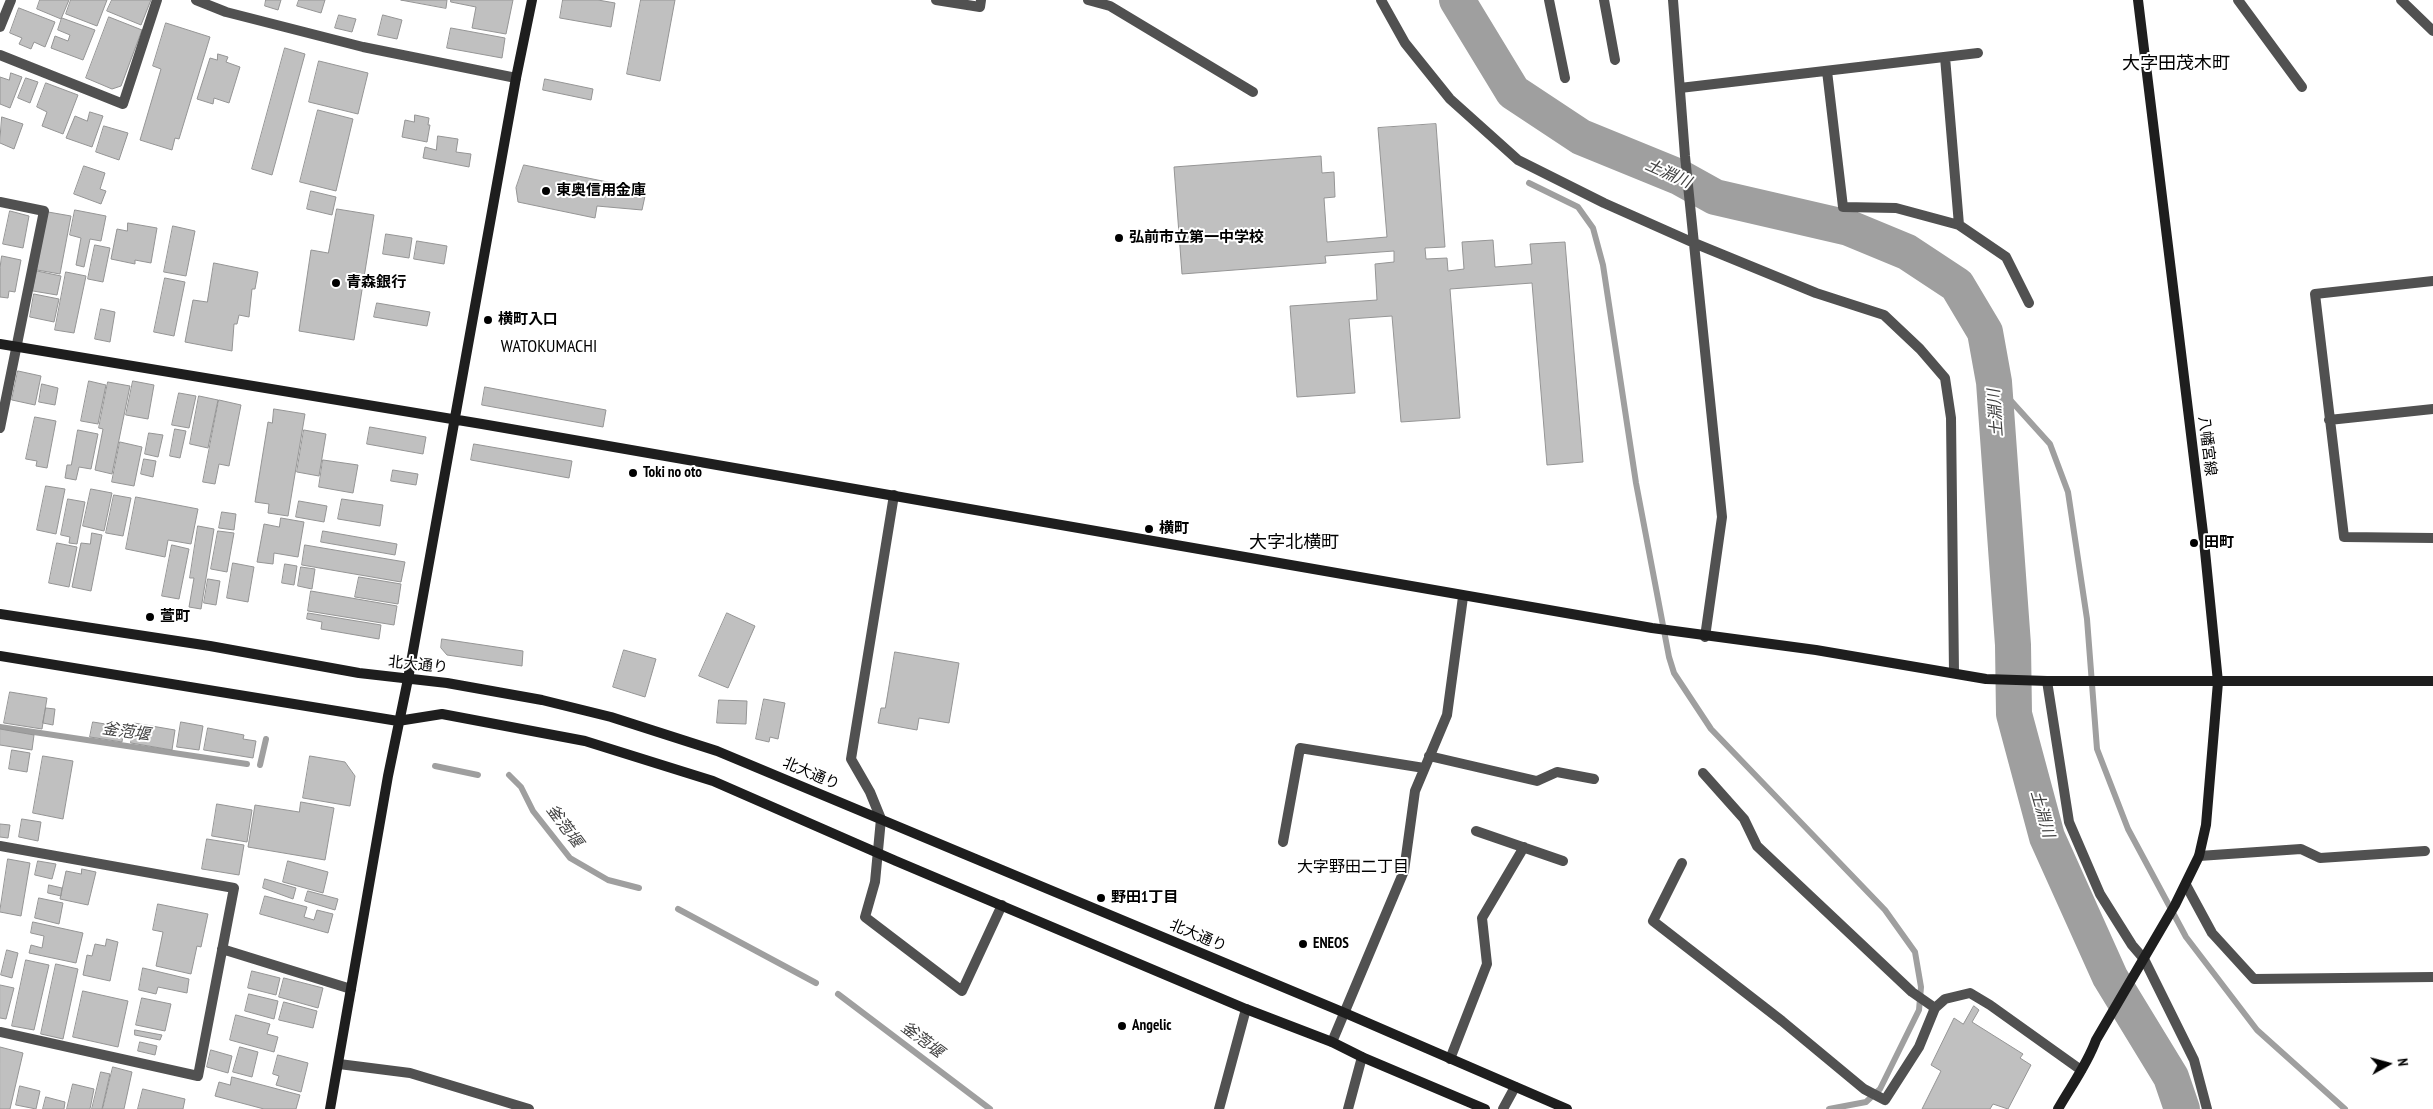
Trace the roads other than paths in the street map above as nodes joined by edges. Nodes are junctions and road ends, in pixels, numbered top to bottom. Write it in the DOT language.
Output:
graph roads {
  1 [pos="10,0"];
  2 [pos="157,0"];
  3 [pos="196,0"];
  4 [pos="532,0"];
  5 [pos="936,0"];
  6 [pos="981,0"];
  7 [pos="1088,0"];
  8 [pos="1380,0"];
  9 [pos="1550,0"];
  10 [pos="1604,0"];
  11 [pos="1673,0"];
  12 [pos="2138,0"];
  13 [pos="2238,0"];
  14 [pos="2401,0"];
  15 [pos="0,27"];
  16 [pos="2433,32"];
  17 [pos="1978,53"];
  18 [pos="0,55"];
  19 [pos="1945,57"];
  20 [pos="1615,60"];
  21 [pos="1827,71"];
  22 [pos="516,78"];
  23 [pos="1565,78"];
  24 [pos="2302,87"];
  25 [pos="1680,88"];
  26 [pos="1253,92"];
  27 [pos="0,202"];
  28 [pos="1959,225"];
  29 [pos="1694,243"];
  30 [pos="2433,281"];
  31 [pos="2029,303"];
  32 [pos="0,344"];
  33 [pos="17,347"];
  34 [pos="2433,409"];
  35 [pos="454,419"];
  36 [pos="2329,420"];
  37 [pos="0,428"];
  38 [pos="894,495"];
  39 [pos="2433,538"];
  40 [pos="1463,597"];
  41 [pos="0,614"];
  42 [pos="1705,636"];
  43 [pos="0,656"];
  44 [pos="1954,673"];
  45 [pos="408,679"];
  46 [pos="2042,681"];
  47 [pos="2433,681"];
  48 [pos="2218,682"];
  49 [pos="398,721"];
  50 [pos="1429,756"];
  51 [pos="1424,768"];
  52 [pos="1703,773"];
  53 [pos="1594,779"];
  54 [pos="881,819"];
  55 [pos="1476,831"];
  56 [pos="1283,842"];
  57 [pos="0,846"];
  58 [pos="1524,847"];
  59 [pos="2426,851"];
  60 [pos="878,853"];
  61 [pos="2199,856"];
  62 [pos="1563,860"];
  63 [pos="1682,863"];
  64 [pos="2186,885"];
  65 [pos="1002,905"];
  66 [pos="222,949"];
  67 [pos="2144,959"];
  68 [pos="2433,977"];
  69 [pos="352,989"];
  70 [pos="1935,1008"];
  71 [pos="1246,1009"];
  72 [pos="1345,1013"];
  73 [pos="0,1032"];
  74 [pos="1332,1042"];
  75 [pos="1362,1057"];
  76 [pos="1450,1059"];
  77 [pos="338,1064"];
  78 [pos="2081,1070"];
  79 [pos="1515,1087"];
  80 [pos="330,1109"];
  81 [pos="529,1109"];
  82 [pos="1219,1109"];
  83 [pos="1348,1109"];
  84 [pos="1485,1109"];
  85 [pos="1503,1109"];
  86 [pos="1567,1109"];
  87 [pos="2058,1109"];
  88 [pos="2206,1109"];
  1 -- 15 [label="street"];
  2 -- 18 [label="street"];
  3 -- 22 [label="street"];
  4 -- 22 [label="street"];
  5 -- 6 [label="street"];
  7 -- 26 [label="street"];
  8 -- 29 [label="street"];
  9 -- 23 [label="street"];
  10 -- 20 [label="street"];
  11 -- 25 [label="street"];
  12 -- 48 [label="street, 八幡宮線"];
  13 -- 24 [label="street"];
  14 -- 16 [label="street"];
  17 -- 19 [label="street"];
  19 -- 21 [label="street"];
  19 -- 28 [label="street"];
  21 -- 25 [label="street"];
  21 -- 28 [label="street"];
  22 -- 35 [label="street"];
  25 -- 29 [label="street"];
  27 -- 33 [label="street"];
  28 -- 31 [label="street"];
  29 -- 42 [label="street"];
  29 -- 44 [label="street"];
  30 -- 36 [label="street"];
  32 -- 33 [label="street"];
  33 -- 35 [label="street"];
  33 -- 37 [label="street"];
  34 -- 36 [label="street"];
  35 -- 38 [label="street"];
  35 -- 45 [label="street"];
  36 -- 39 [label="street"];
  38 -- 40 [label="street"];
  38 -- 54 [label="street"];
  40 -- 42 [label="street"];
  40 -- 50 [label="street"];
  41 -- 45 [label="street, 北大通り"];
  42 -- 44 [label="street"];
  43 -- 49 [label="street"];
  44 -- 46 [label="street"];
  45 -- 49 [label="street"];
  45 -- 54 [label="street, 北大通り"];
  46 -- 48 [label="street"];
  46 -- 67 [label="street"];
  47 -- 48 [label="street"];
  48 -- 61 [label="street, 八幡宮線"];
  49 -- 60 [label="street"];
  49 -- 69 [label="street"];
  50 -- 51 [label="street"];
  50 -- 53 [label="street"];
  51 -- 56 [label="street"];
  51 -- 72 [label="street"];
  52 -- 70 [label="street"];
  54 -- 60 [label="street"];
  54 -- 72 [label="street, 北大通り"];
  55 -- 58 [label="street"];
  57 -- 66 [label="street"];
  58 -- 62 [label="street"];
  58 -- 76 [label="street"];
  59 -- 61 [label="street"];
  60 -- 65 [label="street"];
  60 -- 65 [label="street"];
  61 -- 64 [label="street, 八幡宮線"];
  63 -- 70 [label="street"];
  64 -- 67 [label="street, 八幡宮線"];
  64 -- 68 [label="street"];
  65 -- 71 [label="street"];
  66 -- 69 [label="street"];
  66 -- 73 [label="street"];
  67 -- 78 [label="street, 八幡宮線"];
  67 -- 88 [label="street"];
  69 -- 77 [label="street"];
  70 -- 78 [label="street"];
  71 -- 74 [label="street"];
  71 -- 82 [label="street"];
  72 -- 74 [label="street"];
  72 -- 76 [label="street, 北大通り"];
  74 -- 75 [label="street"];
  75 -- 83 [label="street"];
  75 -- 84 [label="street"];
  76 -- 79 [label="street, 北大通り"];
  77 -- 80 [label="street"];
  77 -- 81 [label="street"];
  78 -- 87 [label="street, 八幡宮線"];
  79 -- 85 [label="street"];
  79 -- 86 [label="street, 北大通り"];
}
